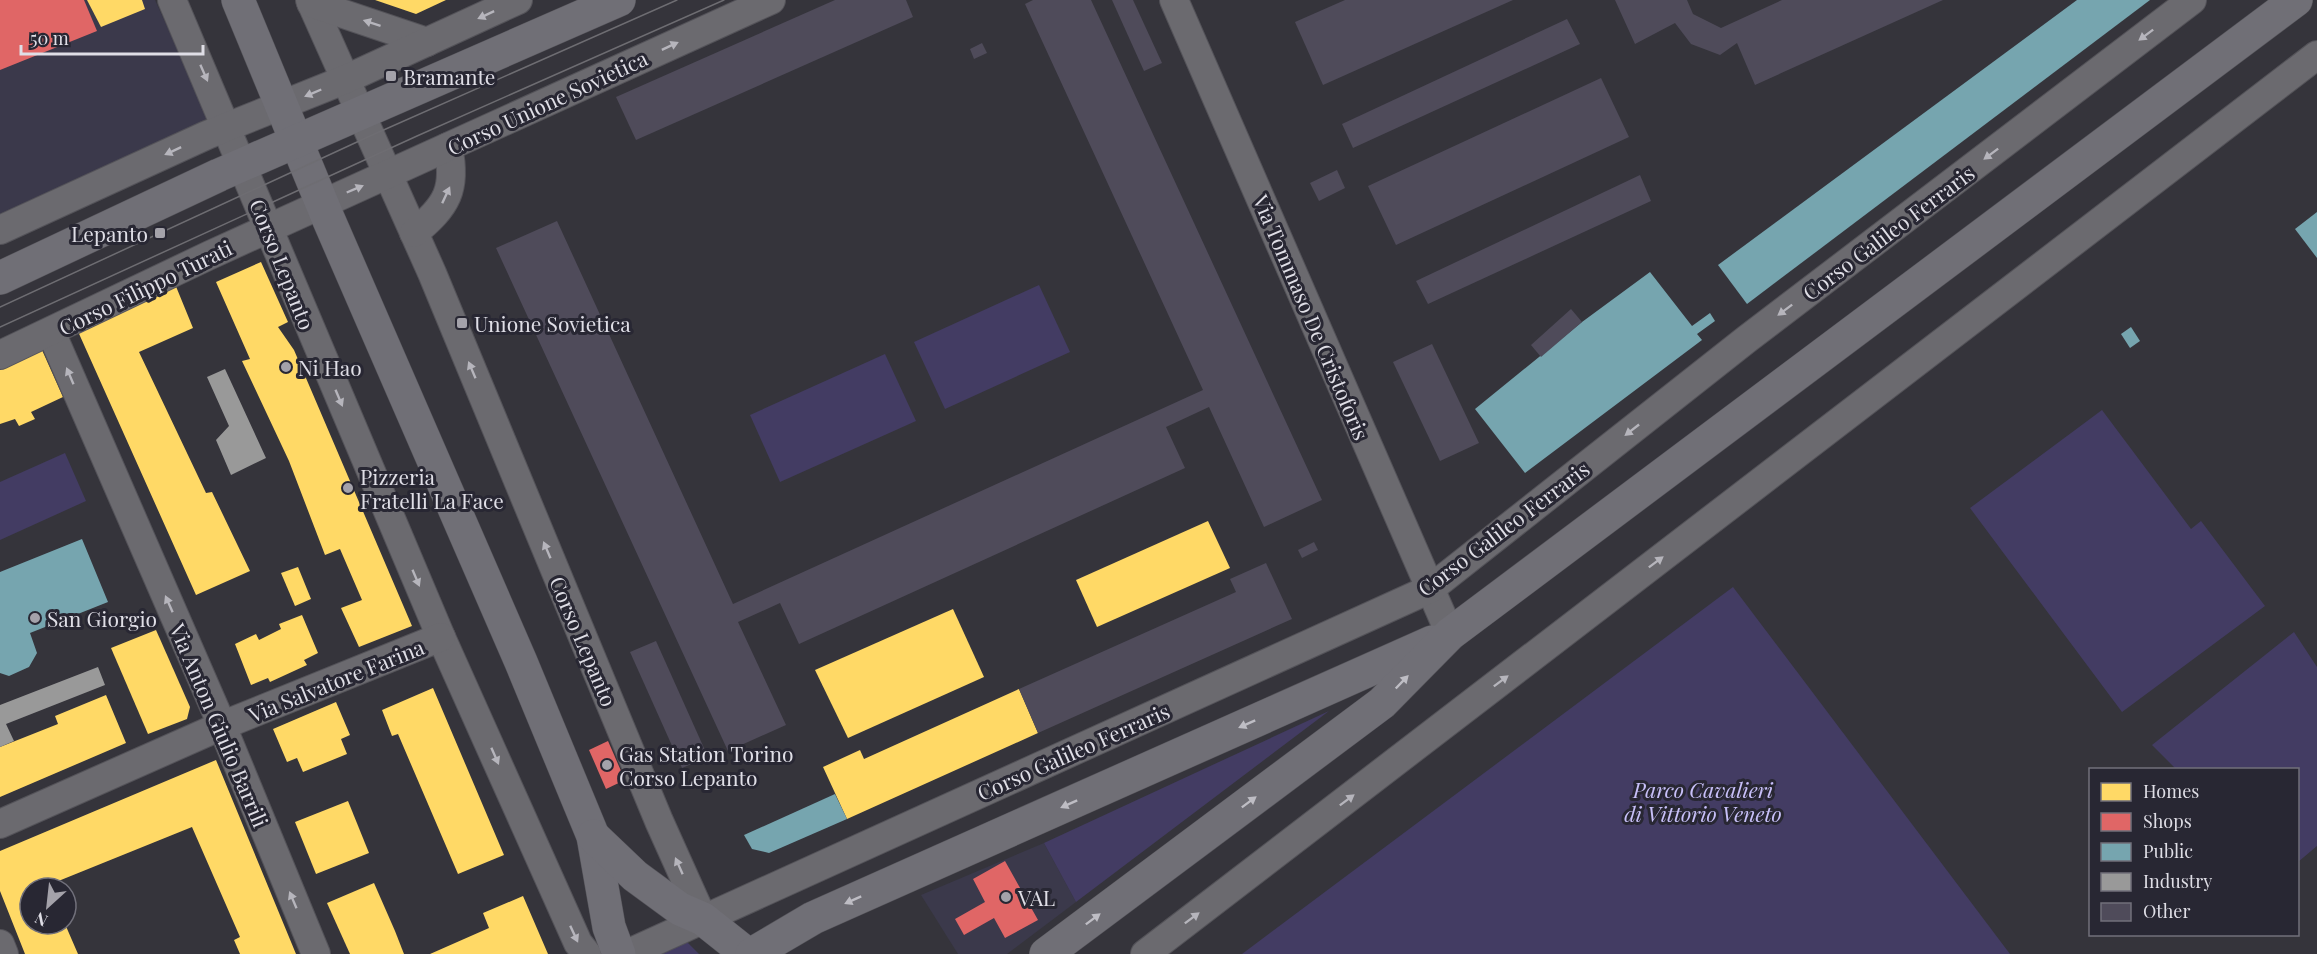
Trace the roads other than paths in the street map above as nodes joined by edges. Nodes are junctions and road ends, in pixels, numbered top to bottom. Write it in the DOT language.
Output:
graph roads {
  1 [pos="172,0"];
  2 [pos="238,0"];
  3 [pos="519,0"];
  4 [pos="619,0"];
  5 [pos="771,0"];
  6 [pos="1174,0"];
  7 [pos="2192,0"];
  8 [pos="2296,0"];
  9 [pos="310,1"];
  10 [pos="427,42"];
  11 [pos="2317,55"];
  12 [pos="344,80"];
  13 [pos="282,106"];
  14 [pos="360,113"];
  15 [pos="226,127"];
  16 [pos="297,142"];
  17 [pos="448,147"];
  18 [pos="243,165"];
  19 [pos="388,175"];
  20 [pos="322,204"];
  21 [pos="267,229"];
  22 [pos="0,230"];
  23 [pos="414,233"];
  24 [pos="0,278"];
  25 [pos="51,332"];
  26 [pos="0,355"];
  27 [pos="1430,589"];
  28 [pos="1450,634"];
  29 [pos="441,637"];
  30 [pos="221,726"];
  31 [pos="0,824"];
  32 [pos="593,836"];
  33 [pos="703,919"];
  34 [pos="0,944"];
  35 [pos="4,954"];
  36 [pos="316,954"];
  37 [pos="586,954"];
  38 [pos="618,954"];
  39 [pos="627,954"];
  40 [pos="747,954"];
  41 [pos="752,954"];
  42 [pos="1046,954"];
  43 [pos="1145,954"];
  1 -- 15 [label="street, Corso Lepanto, one-way"];
  2 -- 13 [label="main road"];
  3 -- 10 [label="street, one-way"];
  4 -- 14 [label="main road"];
  17 -- 5 [label="street, Corso Unione Sovietica, one-way"];
  6 -- 27 [label="street, Via Tommaso De Cristoforis"];
  7 -- 27 [label="street, Corso Galileo Ferraris, one-way"];
  8 -- 28 [label="main road"];
  10 -- 9 [label="street, one-way"];
  9 -- 12 [label="street, Corso Lepanto"];
  10 -- 12 [label="street"];
  43 -- 11 [label="street, one-way"];
  12 -- 13 [label="street, one-way"];
  12 -- 14 [label="street, Corso Lepanto"];
  13 -- 15 [label="street"];
  13 -- 16 [label="main road"];
  14 -- 16 [label="main road"];
  14 -- 19 [label="street, Corso Lepanto"];
  15 -- 18 [label="street, Corso Lepanto"];
  15 -- 22 [label="street, one-way"];
  16 -- 18 [label="main road"];
  16 -- 20 [label="main road"];
  17 -- 19 [label="street, Corso Unione Sovietica"];
  23 -- 17 [label="street, one-way"];
  18 -- 21 [label="street, Corso Lepanto"];
  18 -- 24 [label="main road"];
  20 -- 19 [label="street, Corso Unione Sovietica, one-way"];
  19 -- 23 [label="street, Corso Lepanto"];
  20 -- 21 [label="street, Corso Filippo Turati"];
  20 -- 32 [label="main road"];
  21 -- 25 [label="street, Corso Filippo Turati"];
  21 -- 29 [label="street, Corso Lepanto, one-way"];
  33 -- 23 [label="street, Corso Lepanto, one-way"];
  25 -- 26 [label="street, Corso Filippo Turati"];
  30 -- 25 [label="street, Via Anton Giulio Barrili, one-way"];
  27 -- 28 [label="street, Via Tommaso De Cristoforis"];
  27 -- 33 [label="street, Corso Galileo Ferraris"];
  28 -- 41 [label="main road, one-way"];
  42 -- 28 [label="main road, one-way"];
  29 -- 30 [label="street, Via Salvatore Farina"];
  29 -- 37 [label="street, Corso Lepanto, one-way"];
  30 -- 31 [label="street, Via Salvatore Farina"];
  36 -- 30 [label="street, Via Anton Giulio Barrili, one-way"];
  32 -- 33 [label="main road"];
  32 -- 38 [label="main road"];
  33 -- 39 [label="street, Corso Galileo Ferraris"];
  33 -- 40 [label="main road"];
  34 -- 35 [label="street"];
}
